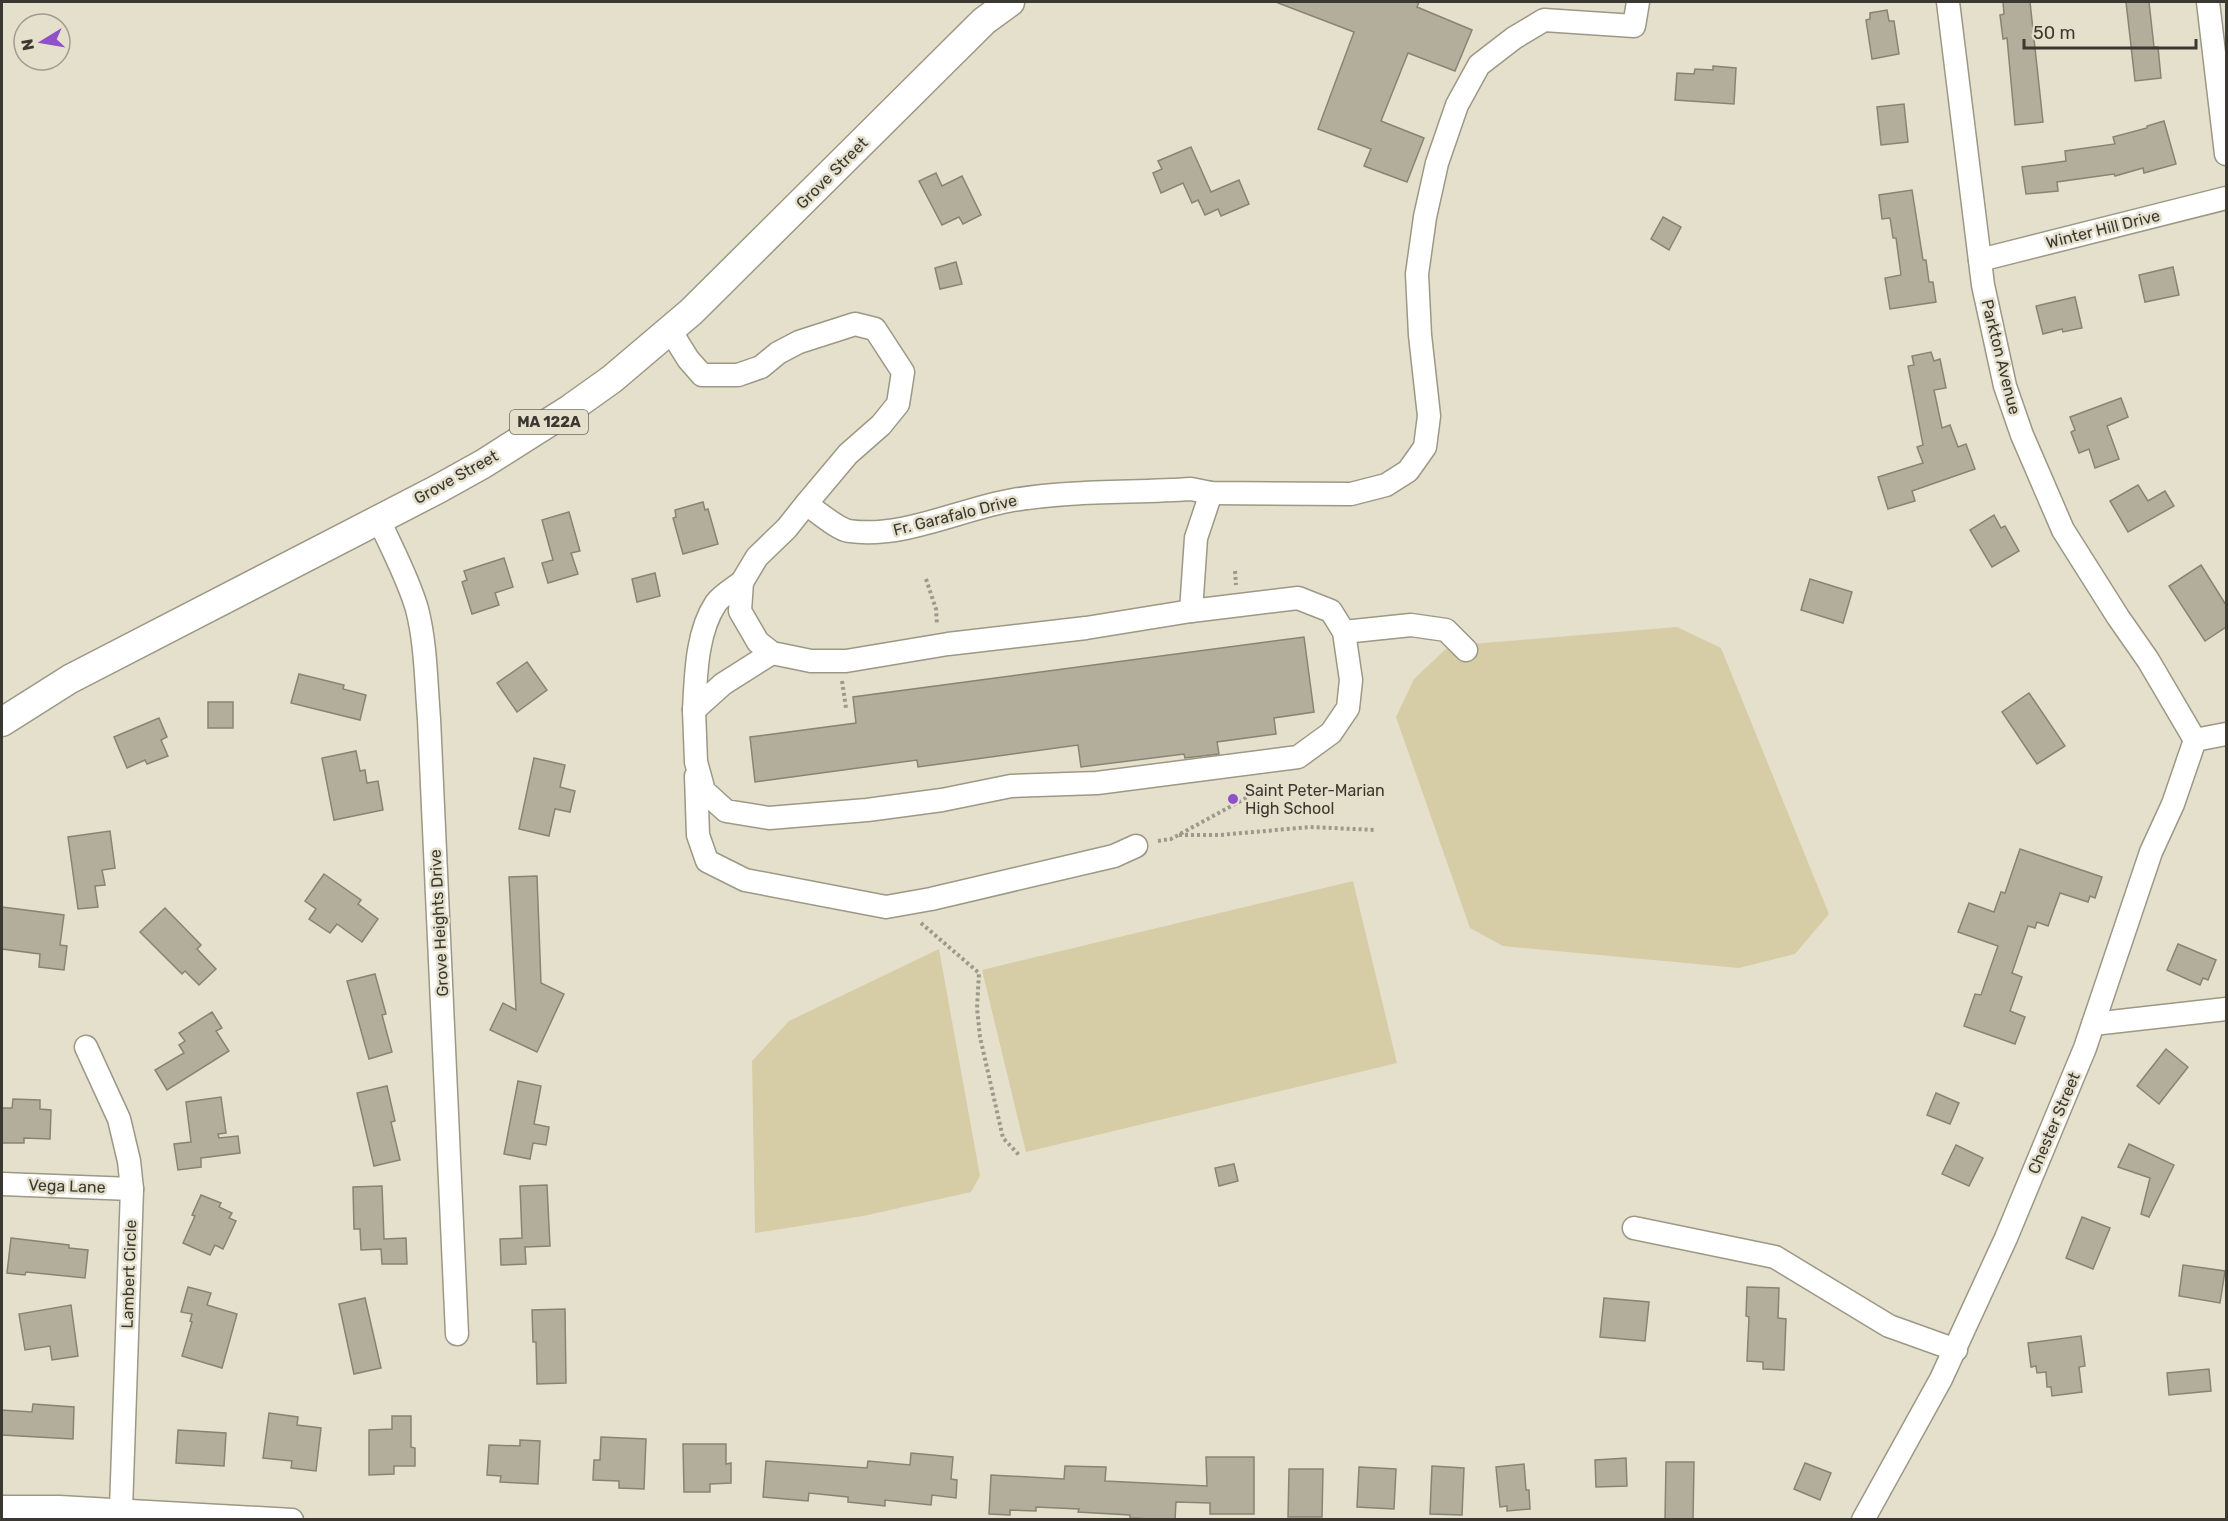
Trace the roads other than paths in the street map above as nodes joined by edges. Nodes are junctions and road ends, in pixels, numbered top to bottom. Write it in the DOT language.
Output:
graph roads {
  1 [pos="1010,2"];
  2 [pos="1638,2"];
  3 [pos="1948,2"];
  4 [pos="2208,2"];
  5 [pos="2226,154"];
  6 [pos="2226,198"];
  7 [pos="1980,260"];
  8 [pos="670,330"];
  9 [pos="1211,493"];
  10 [pos="806,504"];
  11 [pos="379,520"];
  12 [pos="742,582"];
  13 [pos="1191,611"];
  14 [pos="1344,632"];
  15 [pos="1466,650"];
  16 [pos="772,653"];
  17 [pos="694,710"];
  18 [pos="2,722"];
  19 [pos="2226,734"];
  20 [pos="2195,740"];
  21 [pos="696,762"];
  22 [pos="1136,846"];
  23 [pos="2226,1010"];
  24 [pos="2093,1024"];
  25 [pos="86,1047"];
  26 [pos="2,1184"];
  27 [pos="132,1189"];
  28 [pos="1634,1228"];
  29 [pos="457,1334"];
  30 [pos="1956,1350"];
  31 [pos="2,1507"];
  32 [pos="121,1510"];
  33 [pos="292,1520"];
  34 [pos="1863,1520"];
  1 -- 8 [label="main road, Grove Street / MA 122A"];
  2 -- 9 [label="street, Fr. Garafalo Drive"];
  3 -- 7 [label="street, Parkton Avenue"];
  4 -- 5 [label="street"];
  6 -- 7 [label="street, Winter Hill Drive"];
  7 -- 20 [label="street, Parkton Avenue"];
  8 -- 10 [label="street"];
  8 -- 11 [label="main road, Grove Street / MA 122A"];
  9 -- 10 [label="street, Fr. Garafalo Drive"];
  9 -- 13 [label="street"];
  10 -- 12 [label="street"];
  11 -- 18 [label="main road, Grove Street / MA 122A"];
  11 -- 29 [label="street, Grove Heights Drive"];
  12 -- 16 [label="street"];
  12 -- 17 [label="street"];
  13 -- 14 [label="street"];
  13 -- 16 [label="street"];
  14 -- 15 [label="street"];
  14 -- 21 [label="street"];
  16 -- 17 [label="street"];
  17 -- 21 [label="street"];
  19 -- 20 [label="street"];
  20 -- 24 [label="street, Chester Street"];
  21 -- 22 [label="street"];
  23 -- 24 [label="street"];
  24 -- 30 [label="street, Chester Street"];
  25 -- 27 [label="street, Lambert Circle"];
  26 -- 27 [label="street, Vega Lane"];
  27 -- 32 [label="street, Lambert Circle"];
  28 -- 30 [label="street"];
  30 -- 34 [label="street, Chester Street"];
  31 -- 32 [label="street"];
  32 -- 33 [label="street"];
}
